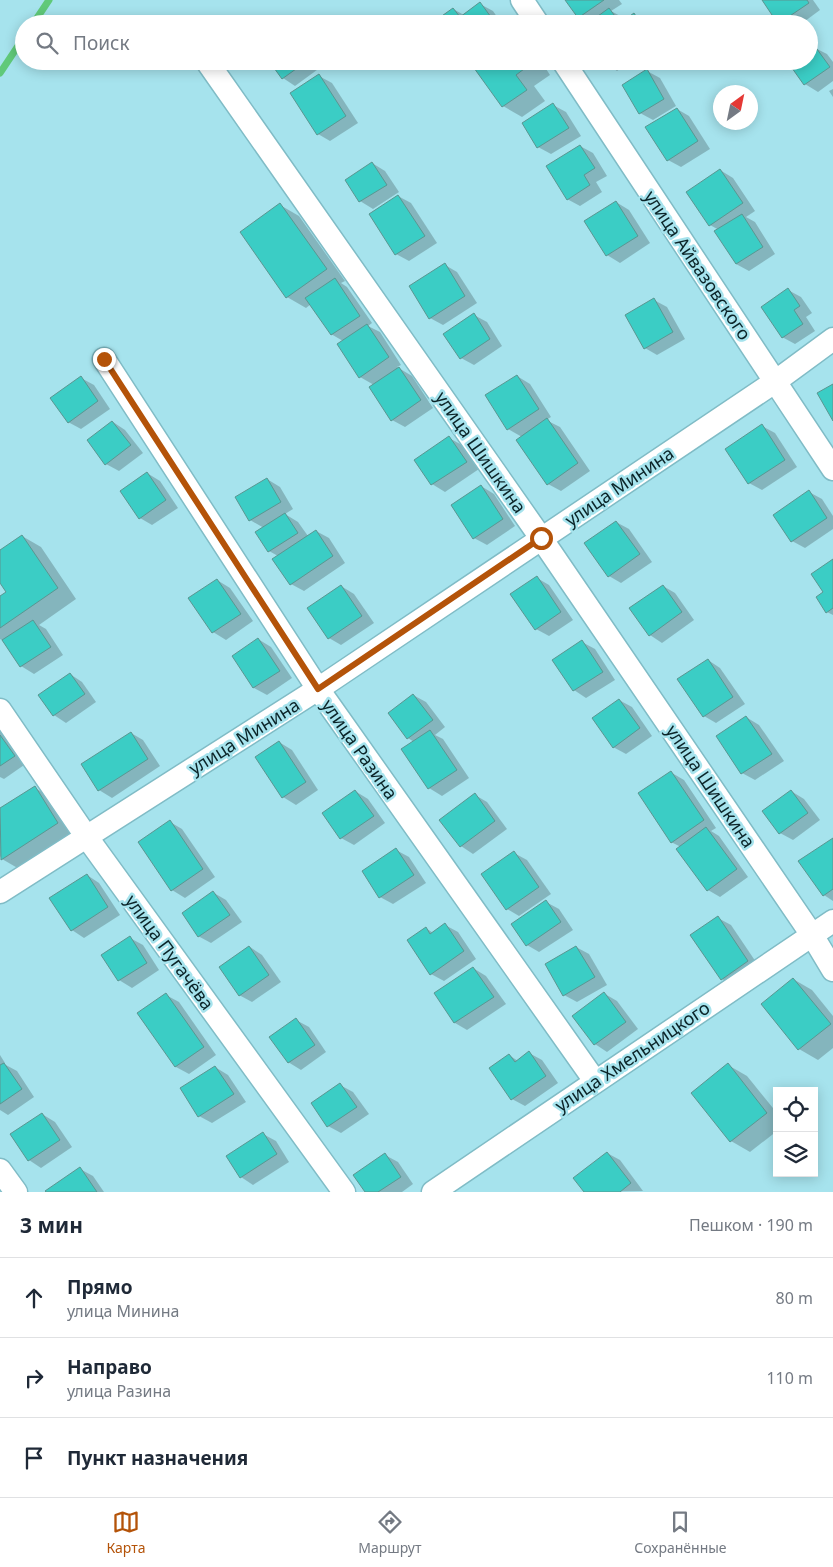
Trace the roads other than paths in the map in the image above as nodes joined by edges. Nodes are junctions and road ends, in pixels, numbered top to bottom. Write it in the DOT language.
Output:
graph roads {
  1 [pos="522,0"];
  2 [pos="532,15"];
  3 [pos="213,70"];
  4 [pos="569,70"];
  5 [pos="833,339"];
  6 [pos="104,359"];
  7 [pos="776,381"];
  8 [pos="833,469"];
  9 [pos="541,538"];
  10 [pos="318,689"];
  11 [pos="0,710"];
  12 [pos="86,836"];
  13 [pos="0,892"];
  14 [pos="833,921"];
  15 [pos="812,935"];
  16 [pos="833,970"];
  17 [pos="595,1081"];
  18 [pos="0,1170"];
  19 [pos="16,1192"];
  20 [pos="344,1192"];
  21 [pos="433,1192"];
  1 -- 2 [label="street"];
  3 -- 9 [label="street, улица Шишкина"];
  4 -- 7 [label="street, улица Айвазовского"];
  5 -- 7 [label="street, улица Минина"];
  6 -- 10 [label="street, улица Разина"];
  7 -- 8 [label="street, улица Айвазовского"];
  7 -- 9 [label="street, улица Минина"];
  9 -- 10 [label="street, улица Минина"];
  9 -- 15 [label="street, улица Шишкина"];
  10 -- 12 [label="street, улица Минина"];
  10 -- 17 [label="street, улица Разина"];
  11 -- 12 [label="street, улица Пугачёва"];
  12 -- 13 [label="street, улица Минина"];
  12 -- 20 [label="street, улица Пугачёва"];
  14 -- 15 [label="street, улица Хмельницкого"];
  15 -- 16 [label="street, улица Шишкина"];
  15 -- 17 [label="street, улица Хмельницкого"];
  17 -- 21 [label="street, улица Хмельницкого"];
  18 -- 19 [label="street"];
}
